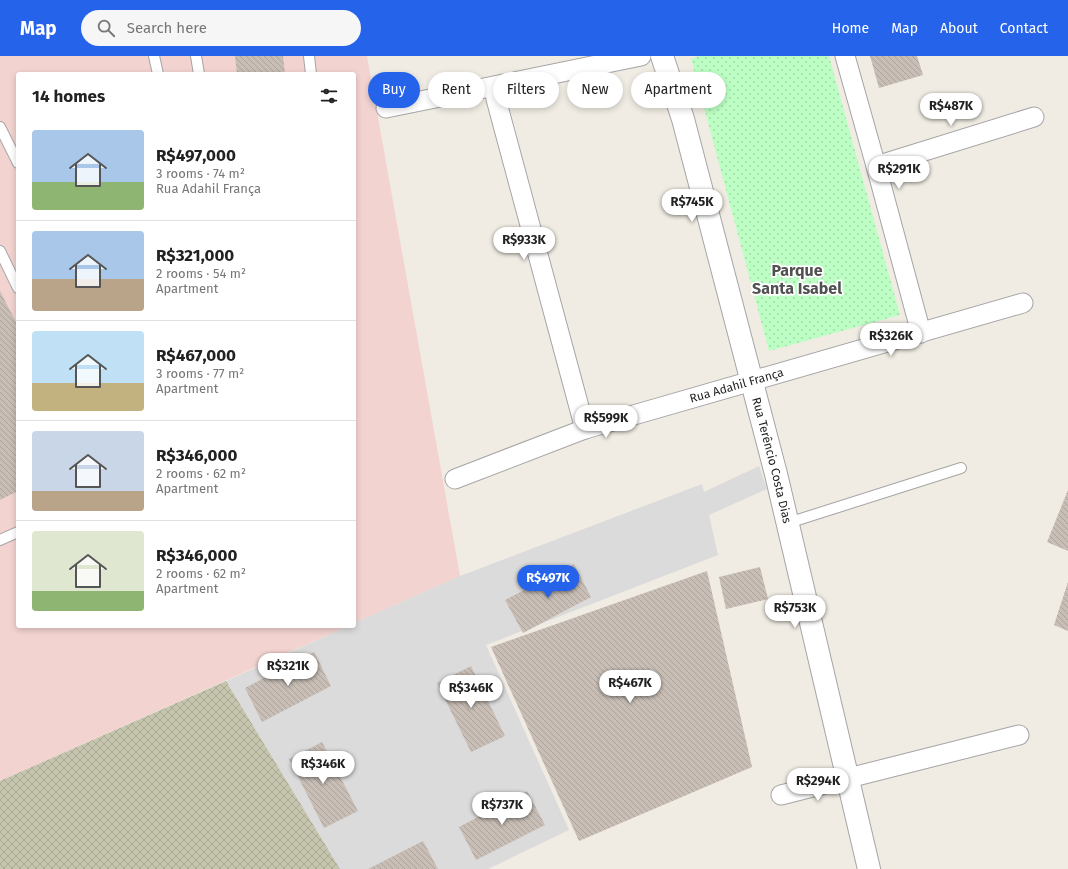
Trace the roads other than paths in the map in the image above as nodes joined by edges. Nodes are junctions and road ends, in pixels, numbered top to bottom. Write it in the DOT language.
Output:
graph roads {
  1 [pos="154,56"];
  2 [pos="196,56"];
  3 [pos="309,56"];
  4 [pos="641,56"];
  5 [pos="662,56"];
  6 [pos="845,56"];
  7 [pos="158,72"];
  8 [pos="199,72"];
  9 [pos="311,72"];
  10 [pos="559,73"];
  11 [pos="493,87"];
  12 [pos="420,101"];
  13 [pos="499,108"];
  14 [pos="1034,117"];
  15 [pos="0,127"];
  16 [pos="16,159"];
  17 [pos="876,166"];
  18 [pos="0,252"];
  19 [pos="16,284"];
  20 [pos="1023,302"];
  21 [pos="921,333"];
  22 [pos="750,381"];
  23 [pos="585,429"];
  24 [pos="961,468"];
  25 [pos="455,479"];
  26 [pos="788,523"];
  27 [pos="16,533"];
  28 [pos="0,540"];
  29 [pos="1019,736"];
  30 [pos="848,778"];
  31 [pos="781,795"];
  32 [pos="868,869"];
  1 -- 7 [label="lane"];
  2 -- 8 [label="lane"];
  3 -- 9 [label="lane"];
  4 -- 10 [label="street"];
  5 -- 22 [label="street, Rua Terêncio Costa Dias"];
  6 -- 17 [label="street"];
  11 -- 12 [label="street"];
  13 -- 23 [label="street"];
  14 -- 17 [label="street"];
  15 -- 16 [label="lane"];
  17 -- 21 [label="street"];
  18 -- 19 [label="lane"];
  20 -- 21 [label="street, Rua Adahil França"];
  21 -- 22 [label="street, Rua Adahil França"];
  22 -- 23 [label="street, Rua Adahil França"];
  22 -- 26 [label="street, Rua Terêncio Costa Dias"];
  23 -- 25 [label="street, Rua Adahil França"];
  24 -- 26 [label="lane"];
  26 -- 30 [label="street, Rua Terêncio Costa Dias"];
  27 -- 28 [label="lane"];
  29 -- 30 [label="street"];
  30 -- 31 [label="street"];
  30 -- 32 [label="street, Rua Terêncio Costa Dias"];
}
